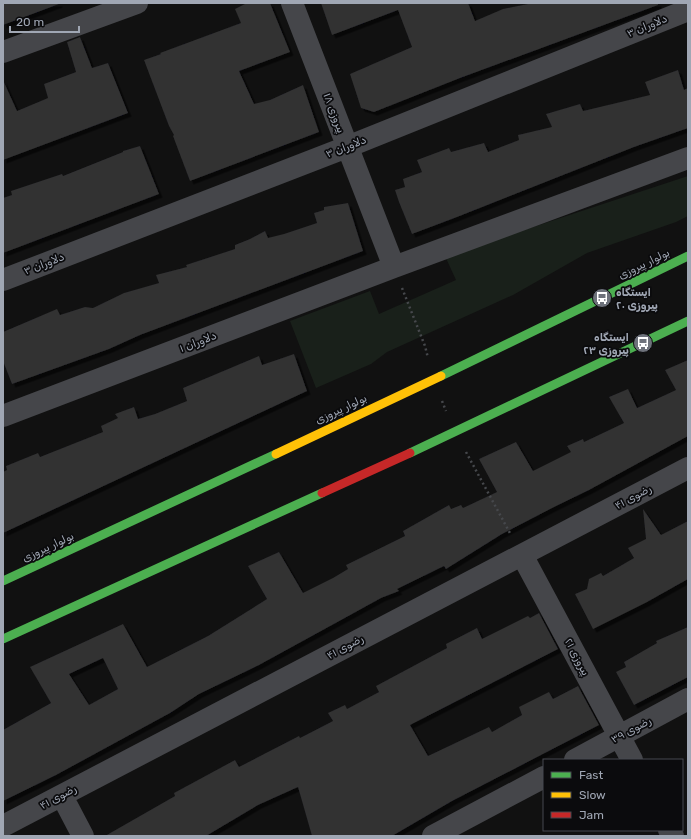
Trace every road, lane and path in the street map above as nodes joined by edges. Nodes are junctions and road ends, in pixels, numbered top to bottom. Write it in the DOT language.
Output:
graph roads {
  1 [pos="137,3"];
  2 [pos="292,3"];
  3 [pos="688,10"];
  4 [pos="3,52"];
  5 [pos="347,147"];
  6 [pos="688,158"];
  7 [pos="688,256"];
  8 [pos="394,267"];
  9 [pos="3,280"];
  10 [pos="688,321"];
  11 [pos="3,416"];
  12 [pos="688,468"];
  13 [pos="522,555"];
  14 [pos="3,581"];
  15 [pos="3,639"];
  16 [pos="688,699"];
  17 [pos="619,736"];
  18 [pos="577,759"];
  19 [pos="631,759"];
  20 [pos="543,778"];
  21 [pos="62,796"];
  22 [pos="3,826"];
  23 [pos="83,836"];
  24 [pos="433,836"];
  1 -- 4 [label="street"];
  2 -- 5 [label="street, پیروزی ۱۸"];
  3 -- 5 [label="street, دلاوران ۳"];
  5 -- 8 [label="street, پیروزی ۱۸"];
  5 -- 9 [label="street, دلاوران ۳"];
  6 -- 8 [label="street, دلاوران ۱"];
  7 -- 14 [label="main road, بولوار پیروزی"];
  8 -- 11 [label="street, دلاوران ۱"];
  10 -- 15 [label="main road"];
  12 -- 13 [label="street, رضوی ۴۱"];
  13 -- 17 [label="street, پیروزی ۲۱"];
  13 -- 21 [label="street, رضوی ۴۱"];
  16 -- 17 [label="street, رضوی ۳۹"];
  17 -- 18 [label="street, رضوی ۳۹"];
  17 -- 19 [label="street, پیروزی ۲۱"];
  20 -- 24 [label="street"];
  21 -- 22 [label="street, رضوی ۴۱"];
  21 -- 23 [label="street"];
}
